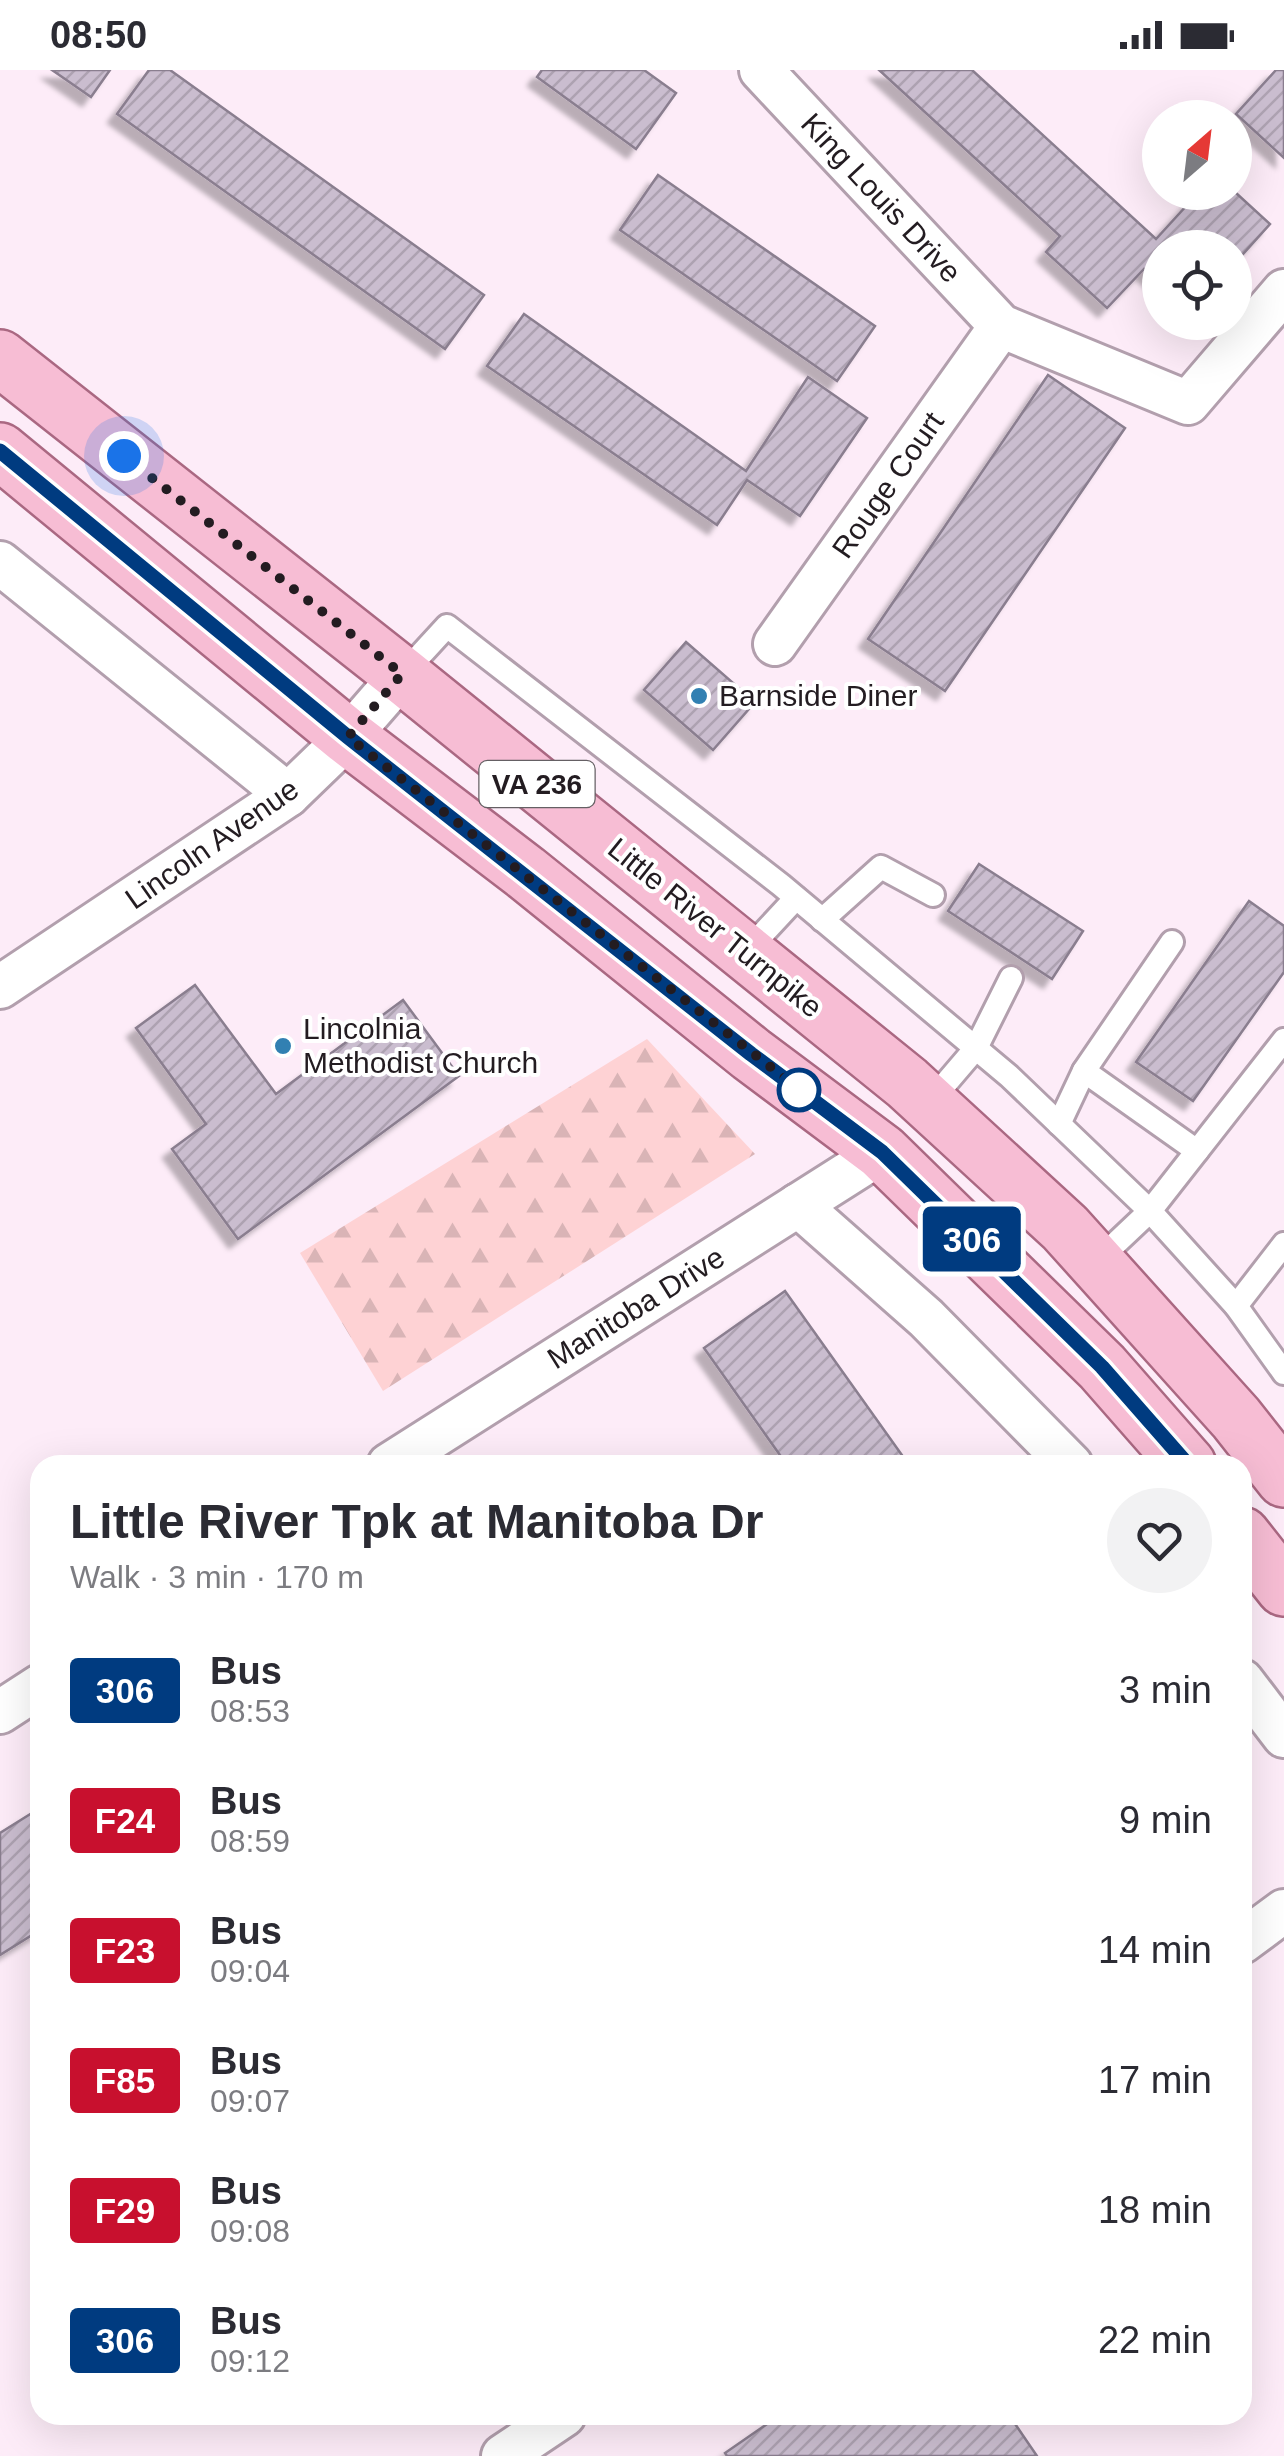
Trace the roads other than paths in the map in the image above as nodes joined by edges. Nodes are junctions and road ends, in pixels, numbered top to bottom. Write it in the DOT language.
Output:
graph roads {
  1 [pos="761,70"];
  2 [pos="1284,292"];
  3 [pos="1000,326"];
  4 [pos="0,358"];
  5 [pos="0,451"];
  6 [pos="0,563"];
  7 [pos="775,644"];
  8 [pos="402,674"];
  9 [pos="348,737"];
  10 [pos="288,795"];
  11 [pos="933,895"];
  12 [pos="796,898"];
  13 [pos="822,920"];
  14 [pos="1172,942"];
  15 [pos="745,953"];
  16 [pos="1011,978"];
  17 [pos="0,987"];
  18 [pos="1284,1040"];
  19 [pos="976,1048"];
  20 [pos="1084,1071"];
  21 [pos="930,1103"];
  22 [pos="1059,1124"];
  23 [pos="1197,1151"];
  24 [pos="882,1152"];
  25 [pos="798,1205"];
  26 [pos="1150,1211"];
  27 [pos="1284,1244"];
  28 [pos="1096,1262"];
  29 [pos="1236,1306"];
  30 [pos="1284,1373"];
  31 [pos="405,1455"];
  32 [pos="1060,1455"];
  33 [pos="1179,1455"];
  34 [pos="1284,1478"];
  35 [pos="1252,1548"];
  36 [pos="1284,1588"];
  37 [pos="30,1692"];
  38 [pos="1252,1694"];
  39 [pos="0,1712"];
  40 [pos="1284,1736"];
  41 [pos="1284,1911"];
  42 [pos="1252,1935"];
  43 [pos="549,2425"];
  44 [pos="503,2456"];
  1 -- 3 [label="street, King Louis Drive"];
  2 -- 3 [label="street"];
  3 -- 7 [label="street, Rouge Court"];
  4 -- 8 [label="main road, Little River Turnpike / VA 236"];
  5 -- 9 [label="main road, VA 236"];
  6 -- 10 [label="street"];
  8 -- 9 [label="street, Lincoln Avenue"];
  8 -- 12 [label="lane"];
  8 -- 15 [label="main road, Little River Turnpike / VA 236"];
  9 -- 10 [label="street, Lincoln Avenue"];
  9 -- 24 [label="main road, VA 236"];
  10 -- 17 [label="street, Lincoln Avenue"];
  11 -- 13 [label="lane"];
  12 -- 13 [label="lane"];
  12 -- 15 [label="lane"];
  13 -- 19 [label="lane"];
  14 -- 20 [label="lane"];
  15 -- 21 [label="main road, Little River Turnpike / VA 236"];
  16 -- 19 [label="lane"];
  18 -- 23 [label="lane"];
  19 -- 21 [label="lane"];
  19 -- 22 [label="lane"];
  20 -- 22 [label="lane"];
  20 -- 23 [label="lane"];
  21 -- 28 [label="main road, Little River Turnpike / VA 236"];
  22 -- 26 [label="lane"];
  23 -- 26 [label="lane"];
  24 -- 25 [label="street, Manitoba Drive"];
  24 -- 33 [label="main road, VA 236"];
  25 -- 31 [label="street, Manitoba Drive"];
  25 -- 32 [label="street"];
  26 -- 28 [label="lane"];
  26 -- 29 [label="lane"];
  27 -- 29 [label="lane"];
  28 -- 34 [label="main road, Little River Turnpike / VA 236"];
  29 -- 30 [label="lane"];
  35 -- 36 [label="main road"];
  37 -- 39 [label="street"];
  38 -- 40 [label="street"];
  41 -- 42 [label="street"];
  43 -- 44 [label="street"];
}
